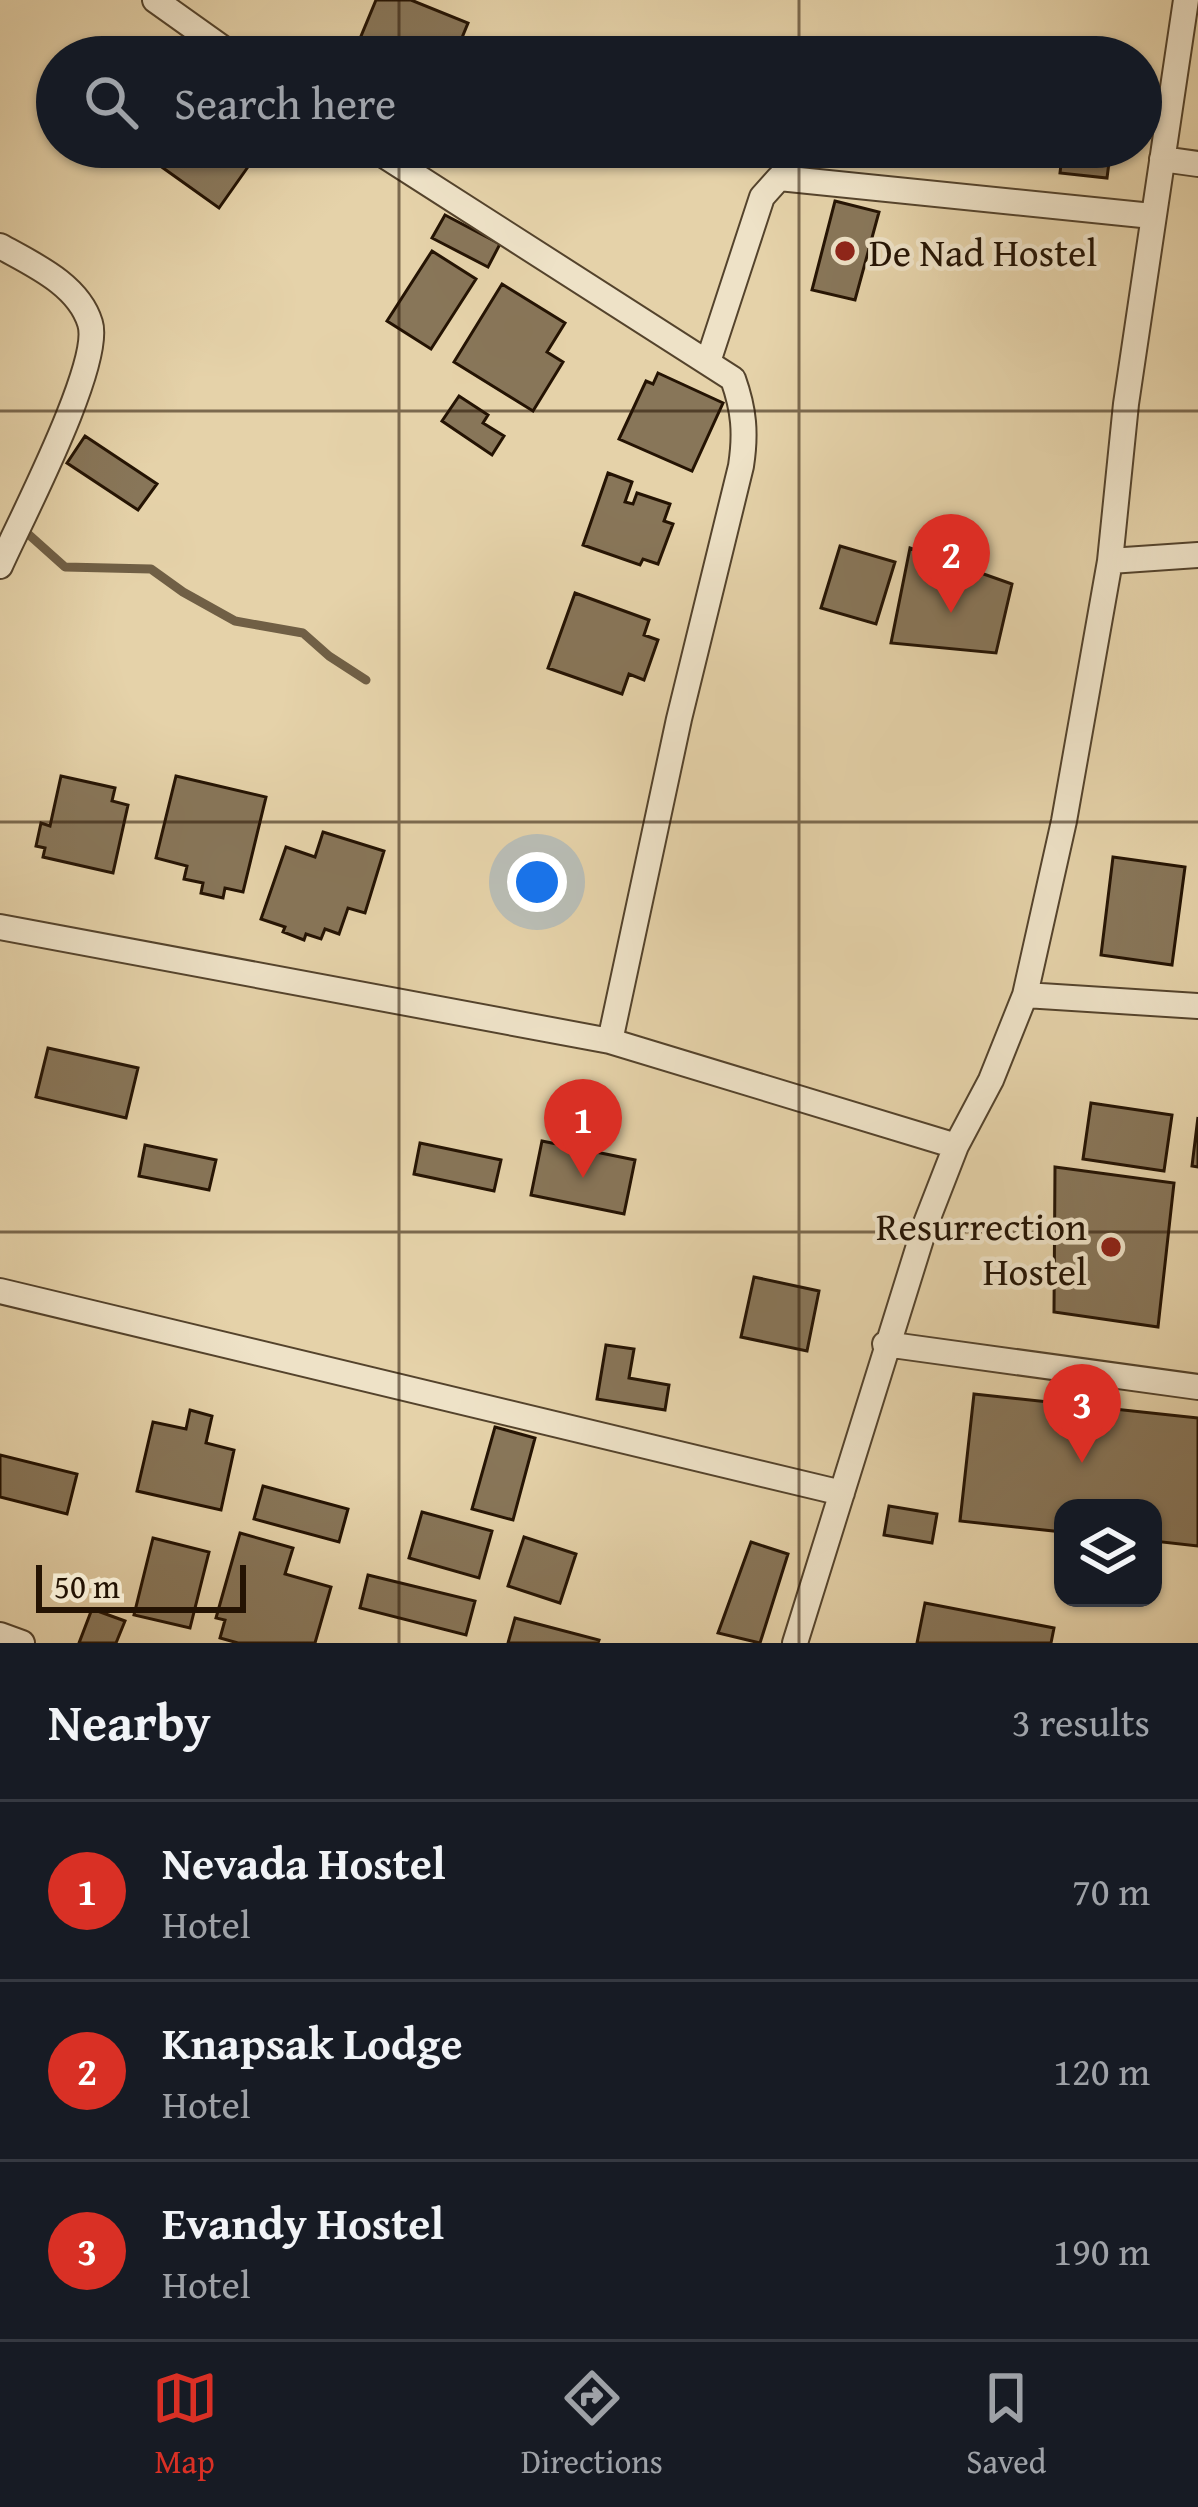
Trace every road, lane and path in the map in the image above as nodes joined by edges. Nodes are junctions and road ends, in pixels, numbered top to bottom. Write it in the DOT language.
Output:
graph roads {
  1 [pos="155,0"];
  2 [pos="1186,0"];
  3 [pos="206,36"];
  4 [pos="1162,159"];
  5 [pos="1198,164"];
  6 [pos="404,168"];
  7 [pos="1160,168"];
  8 [pos="1152,216"];
  9 [pos="0,245"];
  10 [pos="708,362"];
  11 [pos="1198,555"];
  12 [pos="1110,561"];
  13 [pos="0,566"];
  14 [pos="0,927"];
  15 [pos="1024,995"];
  16 [pos="1198,1006"];
  17 [pos="610,1041"];
  18 [pos="956,1146"];
  19 [pos="0,1291"];
  20 [pos="885,1345"];
  21 [pos="1198,1387"];
  22 [pos="842,1493"];
  23 [pos="0,1635"];
  24 [pos="22,1643"];
  25 [pos="795,1643"];
  1 -- 3 [label="street"];
  2 -- 4 [label="street"];
  4 -- 5 [label="street"];
  6 -- 10 [label="street"];
  7 -- 8 [label="street"];
  8 -- 10 [label="street"];
  8 -- 12 [label="street"];
  9 -- 13 [label="street"];
  10 -- 17 [label="street"];
  11 -- 12 [label="street"];
  12 -- 15 [label="street"];
  14 -- 17 [label="street"];
  15 -- 16 [label="street"];
  15 -- 18 [label="street"];
  17 -- 18 [label="street"];
  18 -- 20 [label="street"];
  19 -- 22 [label="street"];
  20 -- 21 [label="street"];
  20 -- 22 [label="street"];
  22 -- 25 [label="street"];
  23 -- 24 [label="street"];
}
